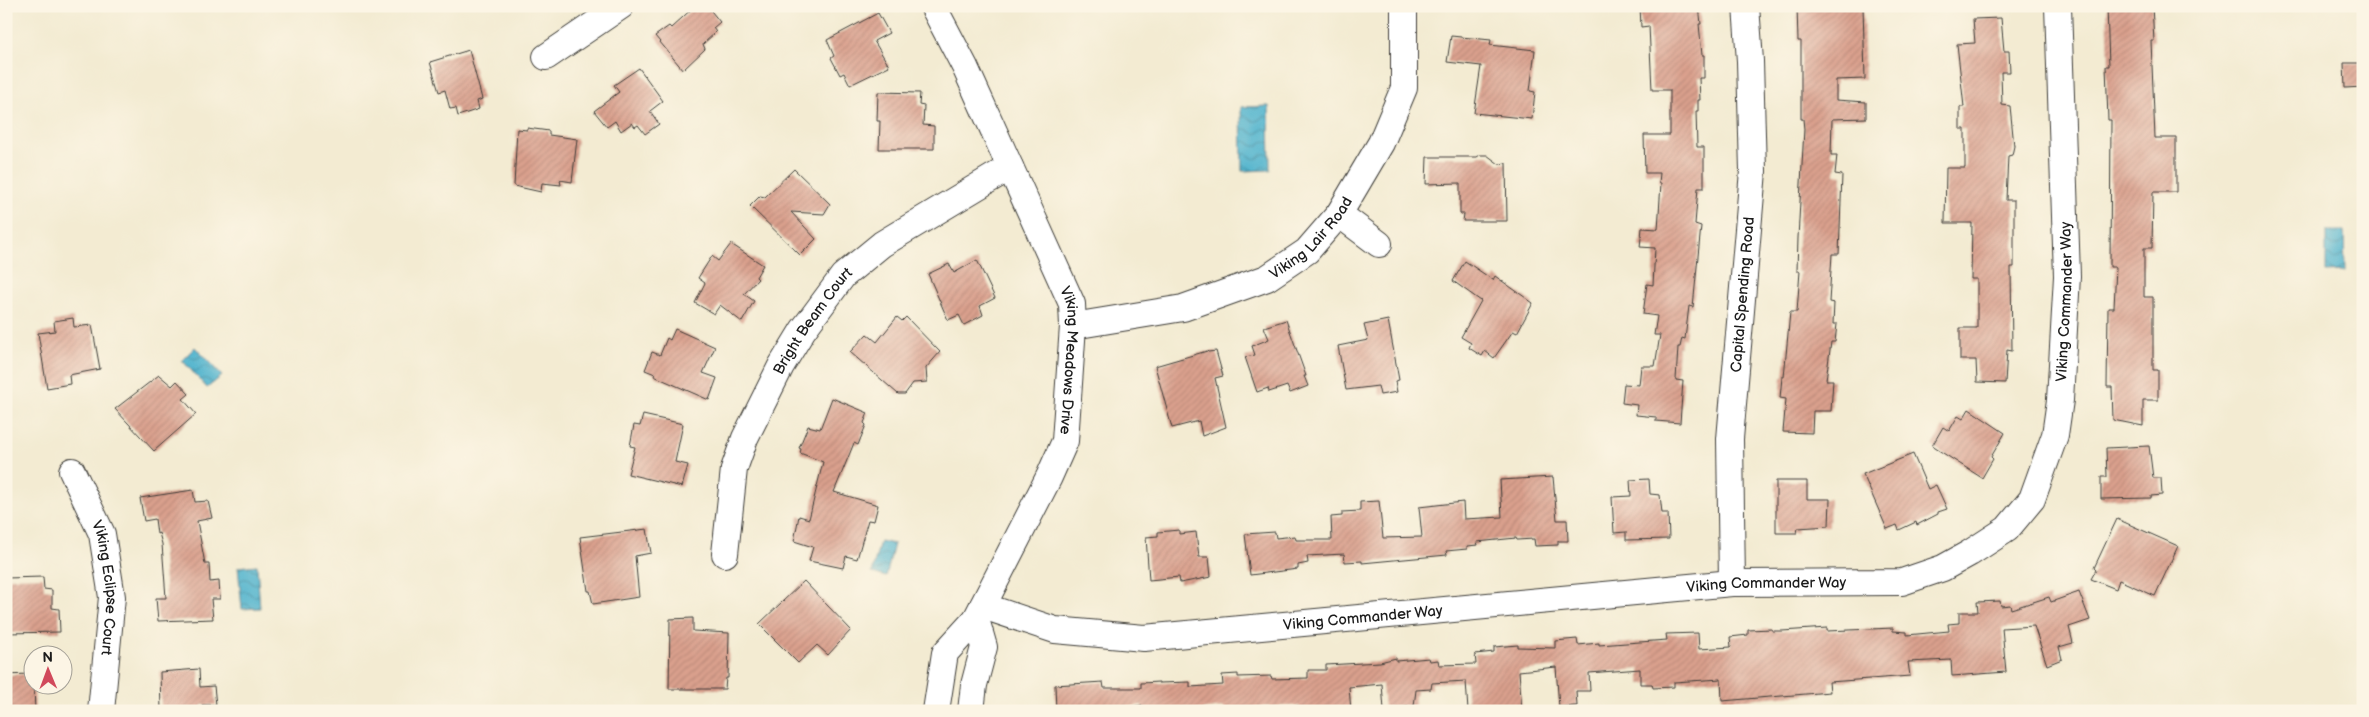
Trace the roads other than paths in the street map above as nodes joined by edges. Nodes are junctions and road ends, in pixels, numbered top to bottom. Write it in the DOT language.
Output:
graph roads {
  1 [pos="621,6"];
  2 [pos="933,6"];
  3 [pos="1404,6"];
  4 [pos="1746,6"];
  5 [pos="2058,6"];
  6 [pos="546,57"];
  7 [pos="1010,167"];
  8 [pos="1339,214"];
  9 [pos="1379,244"];
  10 [pos="1073,326"];
  11 [pos="72,471"];
  12 [pos="725,554"];
  13 [pos="1732,583"];
  14 [pos="980,613"];
  15 [pos="101,711"];
  16 [pos="936,711"];
  17 [pos="971,711"];
  1 -- 6 [label="street"];
  2 -- 7 [label="street, Viking Meadows Drive"];
  3 -- 8 [label="street, Viking Lair Road"];
  4 -- 13 [label="street, Capital Spending Road"];
  5 -- 13 [label="street, Viking Commander Way"];
  7 -- 10 [label="street, Viking Meadows Drive"];
  7 -- 12 [label="street, Bright Beam Court"];
  8 -- 9 [label="street"];
  8 -- 10 [label="street, Viking Lair Road"];
  10 -- 14 [label="street, Viking Meadows Drive"];
  11 -- 15 [label="street, Viking Eclipse Court"];
  13 -- 14 [label="street, Viking Commander Way"];
  14 -- 16 [label="street, Viking Meadows Drive"];
  14 -- 17 [label="street"];
}
